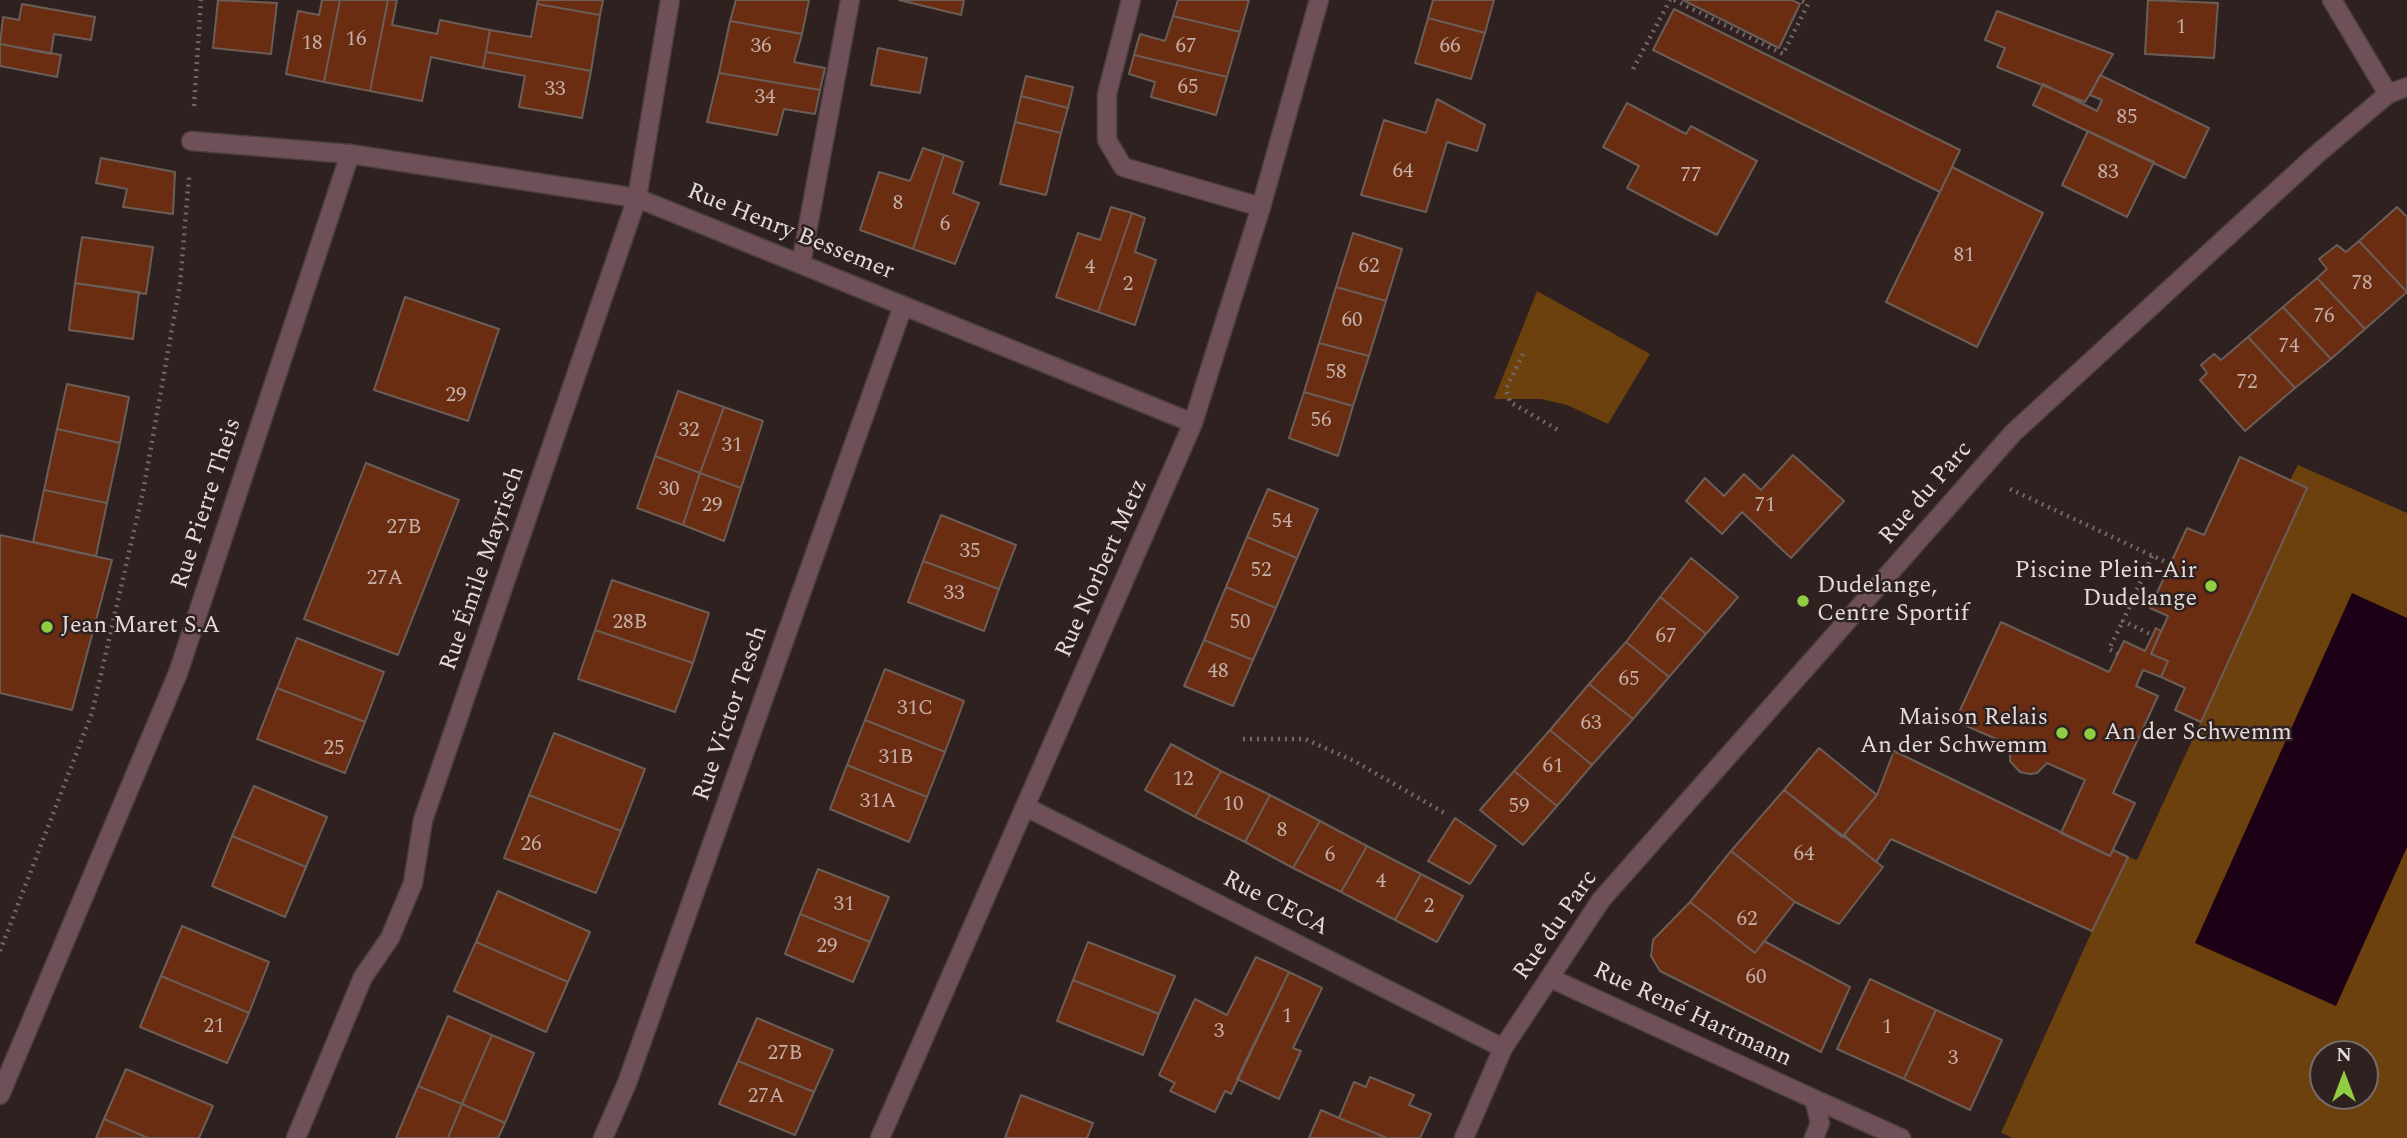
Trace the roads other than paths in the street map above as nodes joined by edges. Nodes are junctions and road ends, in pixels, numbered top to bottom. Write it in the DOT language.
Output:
graph roads {
  1 [pos="670,0"];
  2 [pos="850,0"];
  3 [pos="1131,0"];
  4 [pos="1319,0"];
  5 [pos="2332,0"];
  6 [pos="2407,87"];
  7 [pos="2388,94"];
  8 [pos="191,141"];
  9 [pos="350,154"];
  10 [pos="637,198"];
  11 [pos="1261,207"];
  12 [pos="801,264"];
  13 [pos="903,306"];
  14 [pos="1193,423"];
  15 [pos="1026,807"];
  16 [pos="1550,978"];
  17 [pos="1503,1048"];
  18 [pos="0,1096"];
  19 [pos="1814,1099"];
  20 [pos="296,1138"];
  21 [pos="603,1138"];
  22 [pos="880,1138"];
  23 [pos="1464,1138"];
  24 [pos="1814,1138"];
  25 [pos="1901,1138"];
  1 -- 10 [label="street, Rue Émile Mayrisch"];
  2 -- 12 [label="street"];
  3 -- 11 [label="street"];
  4 -- 11 [label="street, Rue Norbert Metz"];
  5 -- 7 [label="street"];
  6 -- 7 [label="street, Rue du Parc"];
  7 -- 16 [label="street, Rue du Parc"];
  8 -- 9 [label="street, Rue Henry Bessemer"];
  9 -- 10 [label="street, Rue Henry Bessemer"];
  9 -- 18 [label="street, Rue Pierre Theis"];
  10 -- 12 [label="street, Rue Henry Bessemer"];
  10 -- 20 [label="street, Rue Émile Mayrisch"];
  11 -- 14 [label="street, Rue Norbert Metz"];
  12 -- 13 [label="street, Rue Henry Bessemer"];
  13 -- 14 [label="street, Rue Henry Bessemer"];
  13 -- 21 [label="street, Rue Victor Tesch"];
  14 -- 15 [label="street, Rue Norbert Metz"];
  15 -- 17 [label="street, Rue CECA"];
  15 -- 22 [label="street, Rue Norbert Metz"];
  16 -- 17 [label="street, Rue du Parc"];
  16 -- 19 [label="street, Rue René Hartmann"];
  17 -- 23 [label="street, Rue du Parc"];
  19 -- 24 [label="street"];
  19 -- 25 [label="street, Rue René Hartmann"];
}
